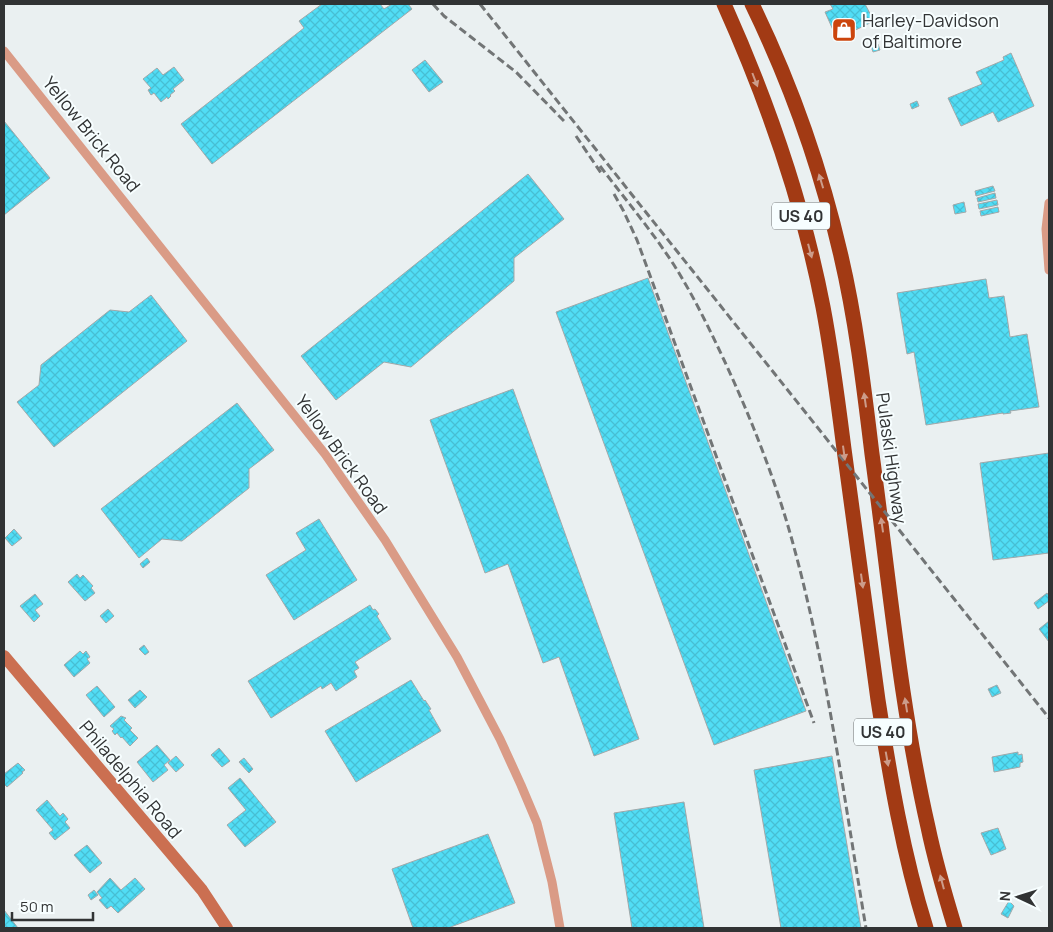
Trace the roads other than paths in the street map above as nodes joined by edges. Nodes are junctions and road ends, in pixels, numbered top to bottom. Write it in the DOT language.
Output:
graph roads {
  1 [pos="752,4"];
  2 [pos="728,5"];
  3 [pos="4,50"];
  4 [pos="1049,203"];
  5 [pos="1049,270"];
  6 [pos="4,656"];
  7 [pos="227,928"];
  8 [pos="560,928"];
  9 [pos="926,928"];
  10 [pos="956,928"];
  10 -- 1 [label="highway, Pulaski Highway / US 40, one-way"];
  2 -- 9 [label="highway, US 40, one-way"];
  3 -- 8 [label="street, Yellow Brick Road"];
  4 -- 5 [label="street"];
  6 -- 7 [label="main road, Philadelphia Road"];
}
